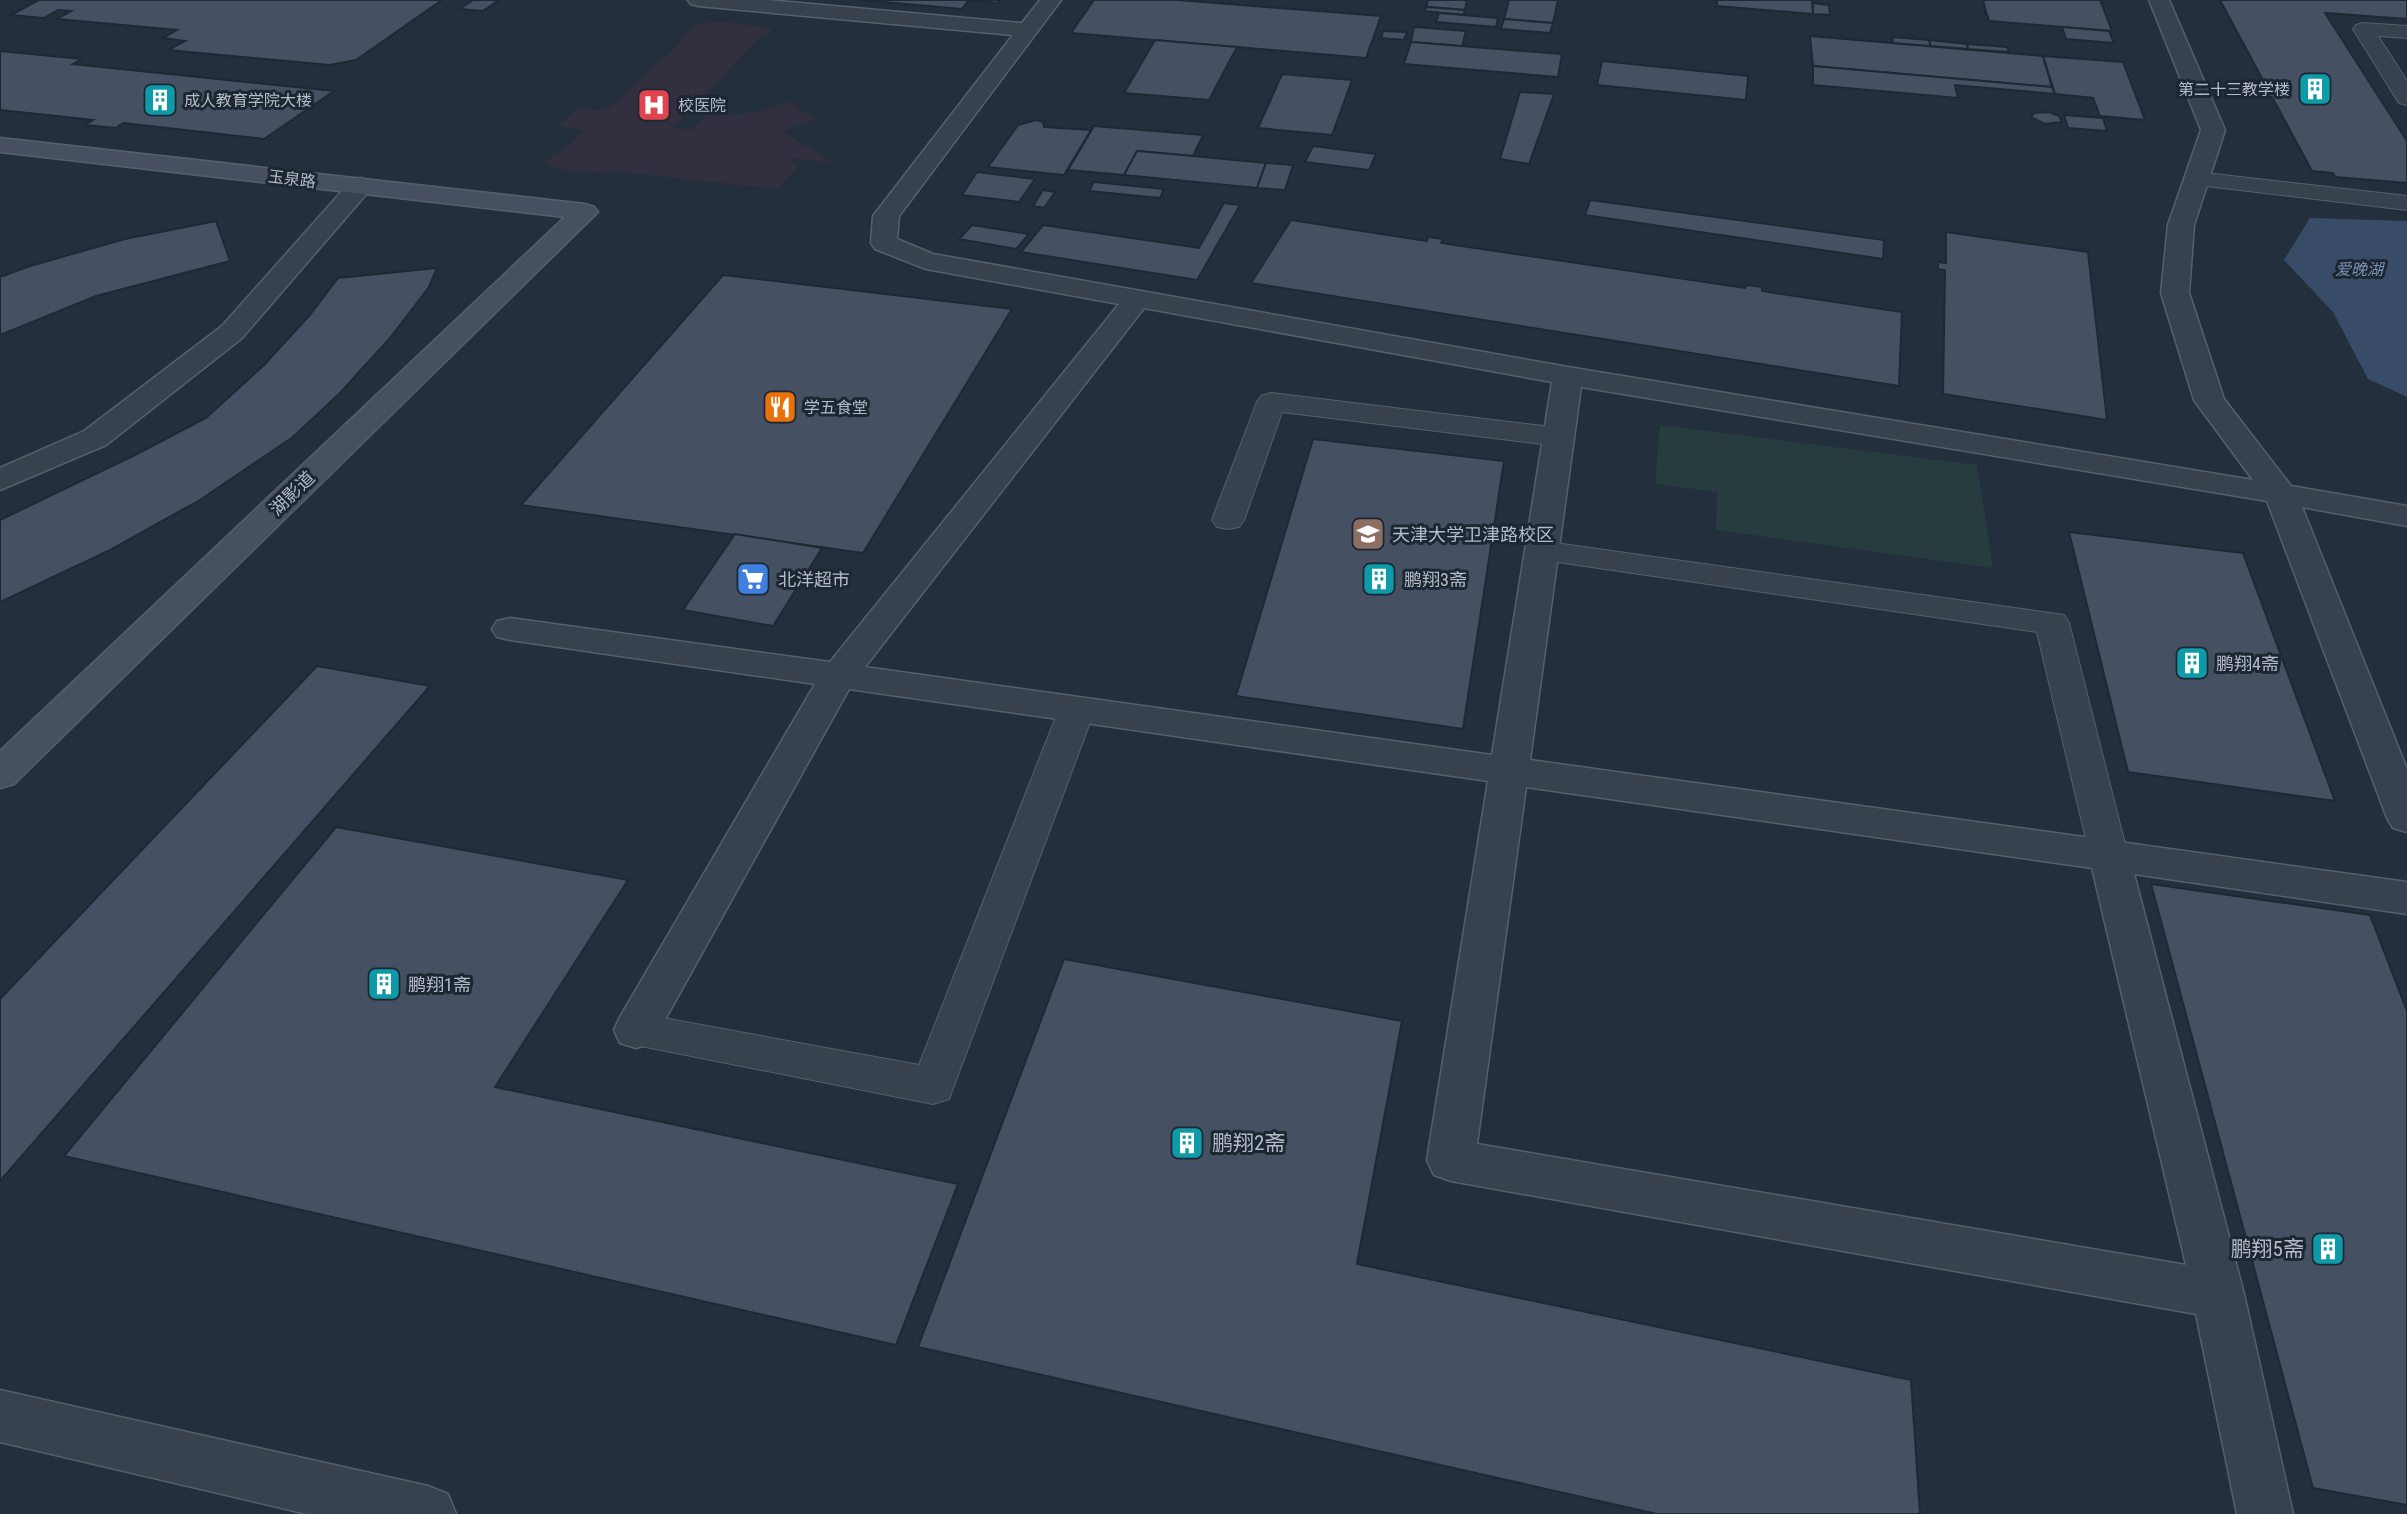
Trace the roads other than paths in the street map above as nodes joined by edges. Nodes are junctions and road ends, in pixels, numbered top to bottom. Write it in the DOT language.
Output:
graph roads {
  1 [pos="698,0"];
  2 [pos="1051,0"];
  3 [pos="2159,0"];
  4 [pos="1028,30"];
  5 [pos="2407,32"];
  6 [pos="2399,74"];
  7 [pos="2407,98"];
  8 [pos="0,145"];
  9 [pos="0,160"];
  10 [pos="2197,179"];
  11 [pos="353,193"];
  12 [pos="2407,203"];
  13 [pos="577,219"];
  14 [pos="1138,298"];
  15 [pos="1568,376"];
  16 [pos="1559,436"];
  17 [pos="0,480"];
  18 [pos="2280,494"];
  19 [pos="2407,516"];
  20 [pos="1228,520"];
  21 [pos="1541,551"];
  22 [pos="510,629"];
  23 [pos="838,677"];
  24 [pos="1077,709"];
  25 [pos="1508,770"];
  26 [pos="0,774"];
  27 [pos="2403,799"];
  28 [pos="2109,856"];
  29 [pos="2407,898"];
  30 [pos="636,1030"];
  31 [pos="2218,1294"];
  32 [pos="0,1416"];
  33 [pos="428,1514"];
  34 [pos="2265,1514"];
  1 -- 4 [label="street"];
  2 -- 4 [label="street"];
  3 -- 10 [label="street"];
  4 -- 14 [label="street"];
  5 -- 6 [label="lane"];
  6 -- 7 [label="lane"];
  8 -- 11 [label="street, 玉泉路"];
  9 -- 11 [label="street, 玉泉路"];
  10 -- 12 [label="lane"];
  10 -- 18 [label="street"];
  11 -- 13 [label="street, 玉泉路"];
  11 -- 17 [label="street"];
  13 -- 26 [label="street, 湖影道"];
  14 -- 15 [label="street"];
  14 -- 23 [label="street"];
  15 -- 16 [label="street"];
  15 -- 18 [label="street"];
  16 -- 20 [label="lane"];
  16 -- 21 [label="street"];
  18 -- 19 [label="street"];
  18 -- 27 [label="street"];
  21 -- 25 [label="street"];
  21 -- 28 [label="lane"];
  22 -- 23 [label="street"];
  23 -- 24 [label="street"];
  23 -- 30 [label="street"];
  24 -- 25 [label="street"];
  24 -- 30 [label="lane"];
  25 -- 28 [label="street"];
  25 -- 31 [label="street"];
  28 -- 29 [label="street"];
  28 -- 31 [label="street"];
  31 -- 34 [label="street"];
  32 -- 33 [label="street"];
}
